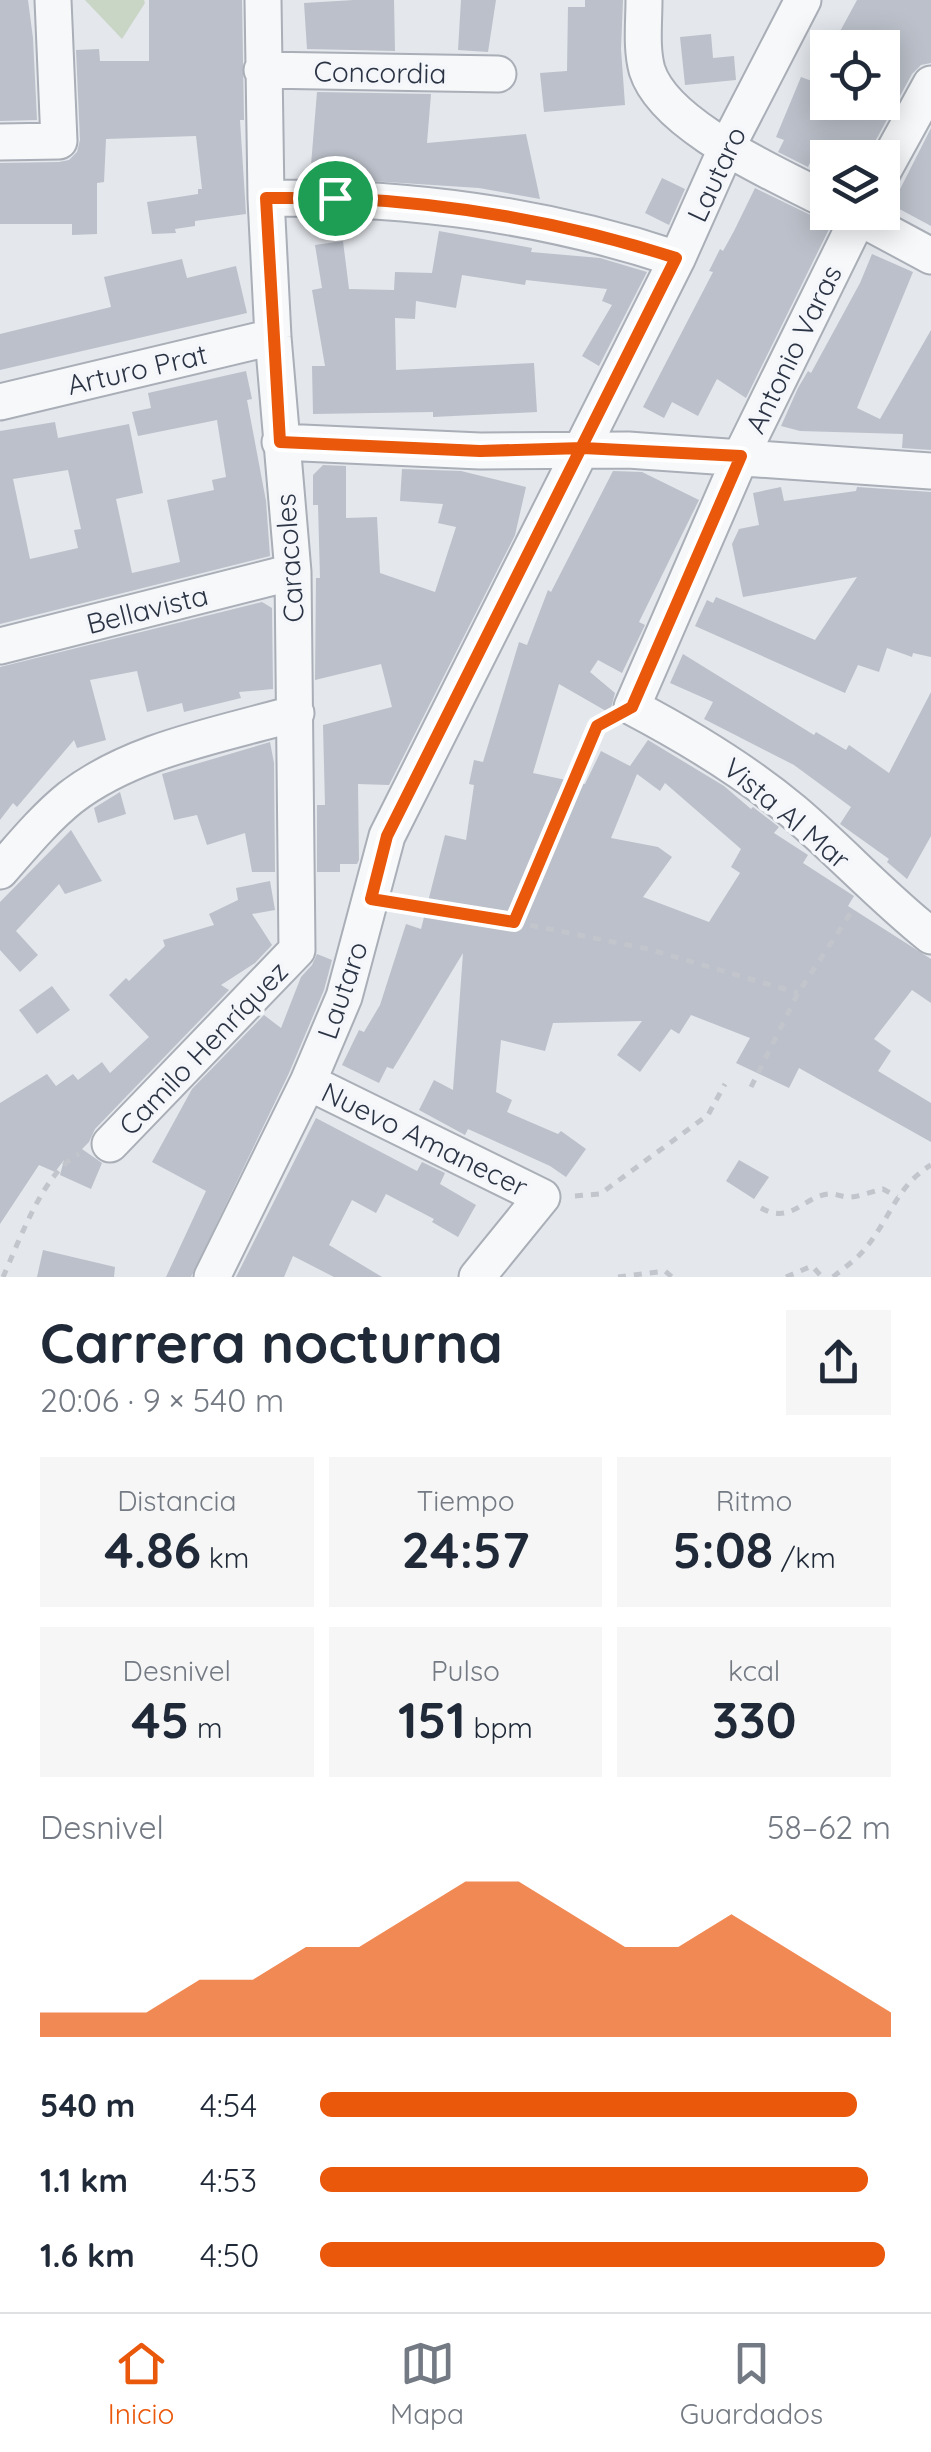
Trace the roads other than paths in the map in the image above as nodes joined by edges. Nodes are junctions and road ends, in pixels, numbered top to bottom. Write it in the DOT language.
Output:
graph roads {
  1 [pos="53,0"];
  2 [pos="263,0"];
  3 [pos="644,0"];
  4 [pos="804,0"];
  5 [pos="262,70"];
  6 [pos="498,74"];
  7 [pos="931,84"];
  8 [pos="900,140"];
  9 [pos="0,142"];
  10 [pos="726,148"];
  11 [pos="810,191"];
  12 [pos="266,198"];
  13 [pos="841,230"];
  14 [pos="884,230"];
  15 [pos="931,256"];
  16 [pos="676,258"];
  17 [pos="273,337"];
  18 [pos="0,402"];
  19 [pos="280,442"];
  20 [pos="583,448"];
  21 [pos="741,456"];
  22 [pos="931,471"];
  23 [pos="293,572"];
  24 [pos="0,646"];
  25 [pos="632,707"];
  26 [pos="296,714"];
  27 [pos="0,871"];
  28 [pos="931,936"];
  29 [pos="308,1082"];
  30 [pos="110,1144"];
  31 [pos="212,1277"];
  32 [pos="477,1277"];
  1 -- 9 [label="street"];
  2 -- 5 [label="street, Caracoles"];
  3 -- 10 [label="street"];
  4 -- 10 [label="street, Lautaro"];
  5 -- 6 [label="street, Concordia"];
  5 -- 12 [label="street, Caracoles"];
  7 -- 8 [label="street"];
  10 -- 11 [label="street"];
  10 -- 16 [label="street, Lautaro"];
  12 -- 16 [label="street"];
  12 -- 17 [label="street, Caracoles"];
  13 -- 21 [label="street, Antonio Varas"];
  14 -- 15 [label="street"];
  16 -- 20 [label="street, Lautaro"];
  17 -- 18 [label="street, Arturo Prat"];
  17 -- 19 [label="street, Caracoles"];
  19 -- 20 [label="street"];
  19 -- 23 [label="street, Caracoles"];
  20 -- 21 [label="street"];
  20 -- 29 [label="street, Lautaro"];
  21 -- 22 [label="street"];
  21 -- 25 [label="street, Antonio Varas"];
  23 -- 24 [label="street, Bellavista"];
  23 -- 26 [label="street, Caracoles"];
  25 -- 28 [label="street, Vista Al Mar"];
  26 -- 27 [label="street"];
  26 -- 30 [label="street, Camilo Henríquez"];
  29 -- 31 [label="street, Lautaro"];
  29 -- 32 [label="street, Nuevo Amanecer"];
}
